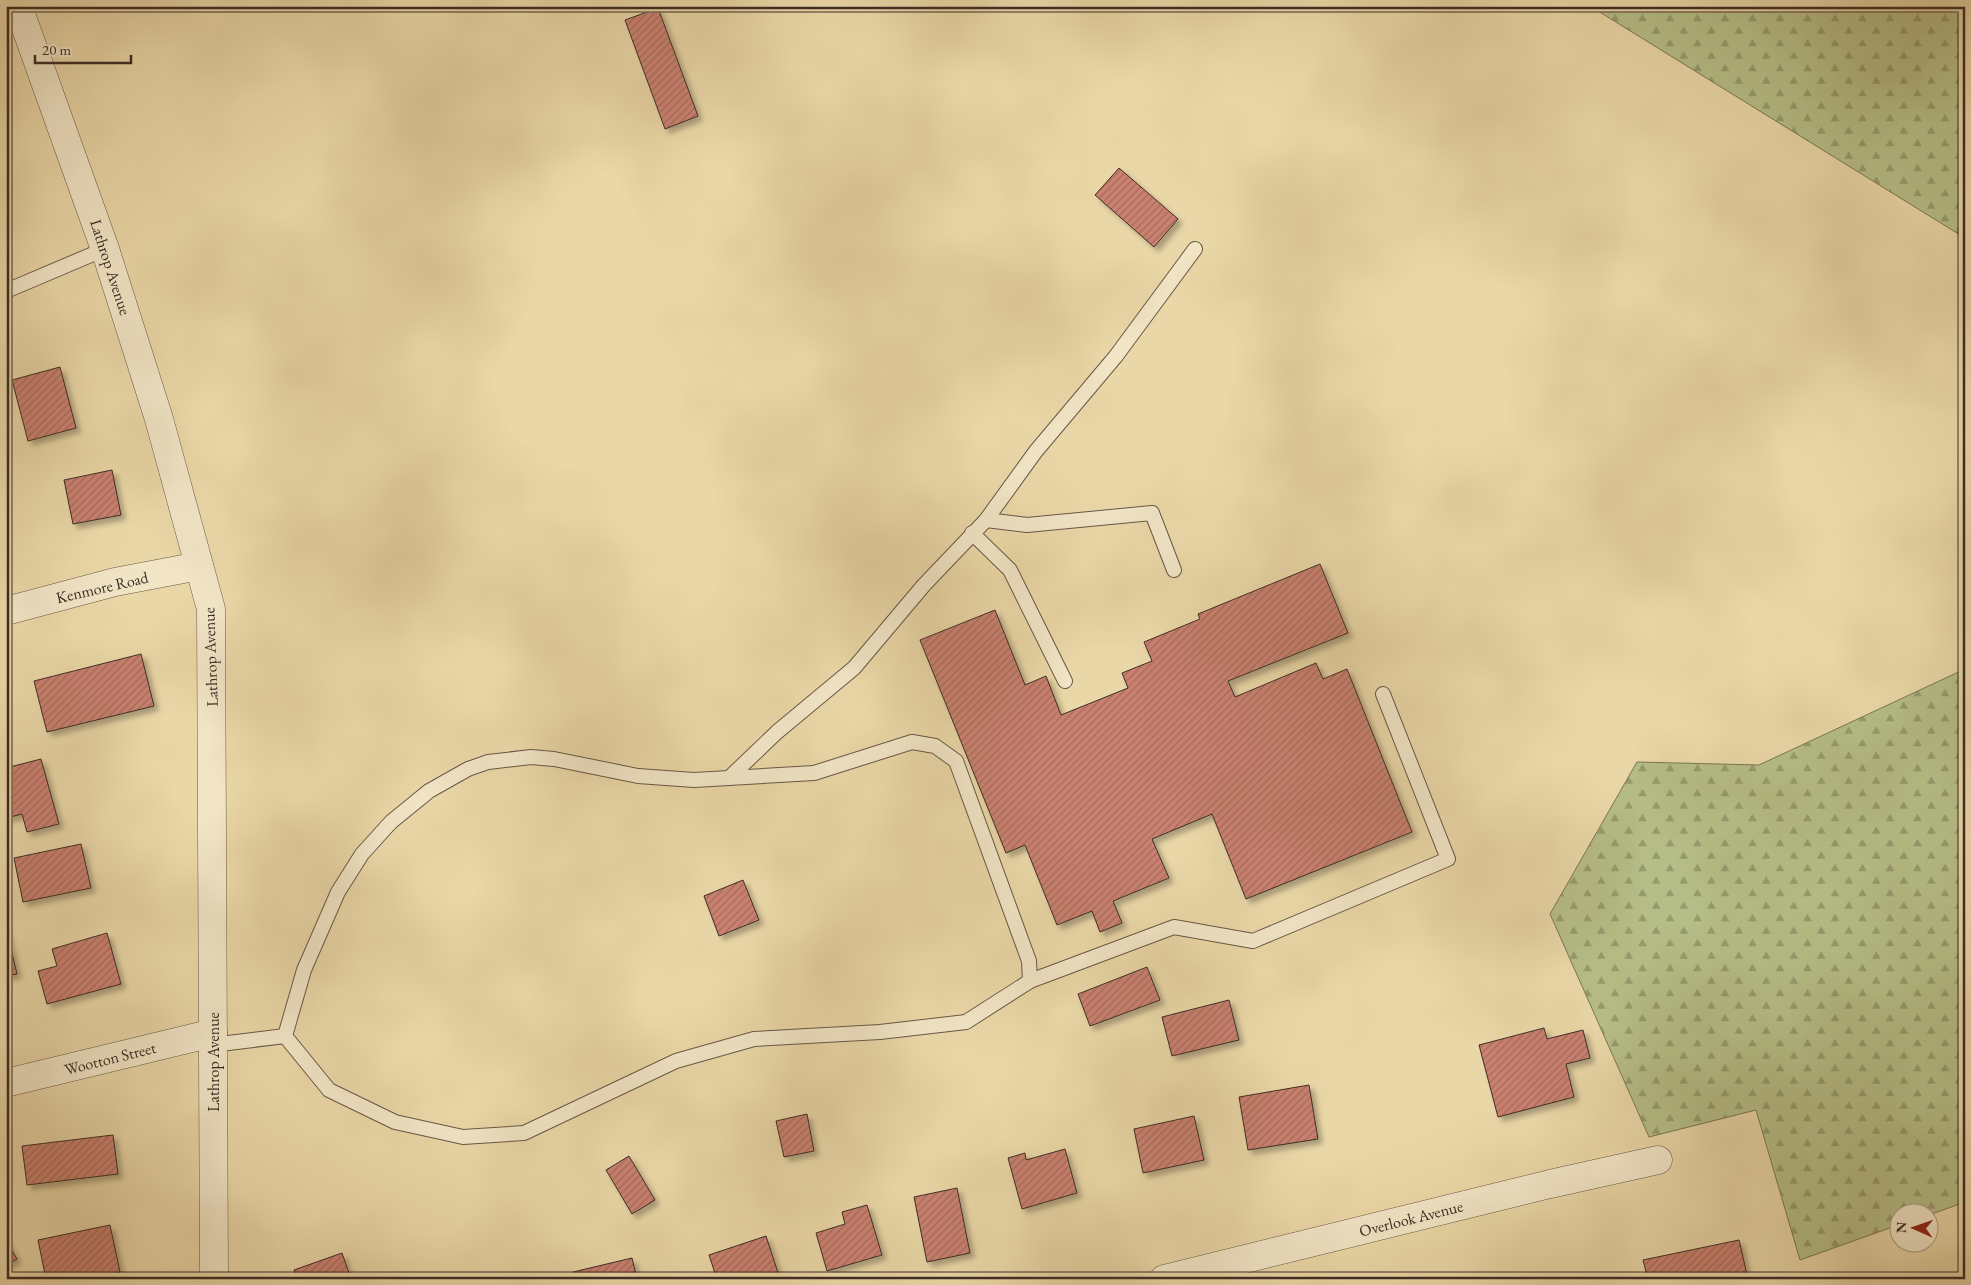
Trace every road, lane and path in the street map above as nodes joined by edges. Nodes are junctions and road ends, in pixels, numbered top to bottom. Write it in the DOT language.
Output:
graph roads {
  1 [pos="18,6"];
  2 [pos="1195,249"];
  3 [pos="105,250"];
  4 [pos="6,291"];
  5 [pos="986,520"];
  6 [pos="972,533"];
  7 [pos="199,566"];
  8 [pos="1174,570"];
  9 [pos="6,611"];
  10 [pos="1065,681"];
  11 [pos="1383,694"];
  12 [pos="729,778"];
  13 [pos="1030,981"];
  14 [pos="285,1036"];
  15 [pos="213,1039"];
  16 [pos="6,1083"];
  17 [pos="1658,1160"];
  18 [pos="214,1279"];
  19 [pos="1164,1279"];
  1 -- 3 [label="street, Lathrop Avenue"];
  2 -- 5 [label="lane"];
  3 -- 4 [label="lane"];
  3 -- 7 [label="street, Lathrop Avenue"];
  5 -- 6 [label="lane"];
  5 -- 8 [label="lane"];
  6 -- 10 [label="lane"];
  6 -- 12 [label="lane"];
  7 -- 9 [label="street, Kenmore Road"];
  7 -- 15 [label="street, Lathrop Avenue"];
  11 -- 13 [label="lane"];
  12 -- 13 [label="lane"];
  12 -- 14 [label="lane"];
  13 -- 14 [label="lane"];
  14 -- 15 [label="lane"];
  15 -- 16 [label="street, Wootton Street"];
  15 -- 18 [label="street, Lathrop Avenue"];
  17 -- 19 [label="street, Overlook Avenue"];
}
